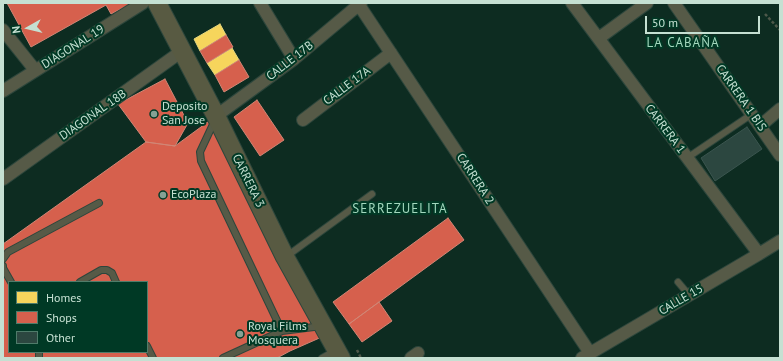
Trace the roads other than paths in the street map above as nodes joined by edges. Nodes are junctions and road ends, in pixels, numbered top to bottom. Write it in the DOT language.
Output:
graph roads {
  1 [pos="144,3"];
  2 [pos="157,3"];
  3 [pos="260,3"];
  4 [pos="572,3"];
  5 [pos="647,3"];
  6 [pos="674,3"];
  7 [pos="353,6"];
  8 [pos="3,30"];
  9 [pos="599,38"];
  10 [pos="182,51"];
  11 [pos="391,53"];
  12 [pos="294,60"];
  13 [pos="35,70"];
  14 [pos="3,91"];
  15 [pos="780,109"];
  16 [pos="752,114"];
  17 [pos="216,116"];
  18 [pos="303,120"];
  19 [pos="760,126"];
  20 [pos="780,155"];
  21 [pos="687,158"];
  22 [pos="3,179"];
  23 [pos="372,194"];
  24 [pos="98,203"];
  25 [pos="780,241"];
  26 [pos="759,254"];
  27 [pos="285,257"];
  28 [pos="3,259"];
  29 [pos="3,266"];
  30 [pos="10,281"];
  31 [pos="82,281"];
  32 [pos="116,281"];
  33 [pos="678,282"];
  34 [pos="689,295"];
  35 [pos="323,326"];
  36 [pos="282,331"];
  37 [pos="148,348"];
  38 [pos="333,355"];
  39 [pos="586,356"];
  40 [pos="153,358"];
  41 [pos="222,358"];
  1 -- 13 [label="street, DIAGONAL 19"];
  2 -- 10 [label="main road, CARRERA 3"];
  3 -- 12 [label="street"];
  4 -- 9 [label="street, CARRERA 1"];
  5 -- 9 [label="street"];
  6 -- 16 [label="street, CARRERA 1 BIS"];
  7 -- 11 [label="street, CARRERA 2"];
  7 -- 12 [label="street, CALLE 17B"];
  8 -- 13 [label="street"];
  9 -- 21 [label="street, CARRERA 1"];
  10 -- 17 [label="main road, CARRERA 3"];
  10 -- 22 [label="street, DIAGONAL 18B"];
  11 -- 18 [label="street, CALLE 17A"];
  11 -- 39 [label="street, CARRERA 2"];
  12 -- 17 [label="street, CALLE 17B"];
  13 -- 14 [label="street, DIAGONAL 19"];
  15 -- 19 [label="street"];
  16 -- 19 [label="street, CARRERA 1 BIS"];
  16 -- 21 [label="lane"];
  17 -- 27 [label="main road, CARRERA 3"];
  17 -- 36 [label="lane"];
  19 -- 20 [label="street, CARRERA 1 BIS"];
  21 -- 26 [label="street, CARRERA 1"];
  23 -- 27 [label="lane"];
  24 -- 28 [label="lane"];
  25 -- 26 [label="street, CALLE 15"];
  26 -- 34 [label="street, CALLE 15"];
  27 -- 35 [label="main road, CARRERA 3"];
  29 -- 30 [label="lane"];
  31 -- 32 [label="lane"];
  33 -- 34 [label="lane"];
  34 -- 39 [label="street, CALLE 15"];
  35 -- 36 [label="lane"];
  35 -- 38 [label="main road, CARRERA 3"];
  36 -- 41 [label="lane"];
  37 -- 40 [label="lane"];
}
